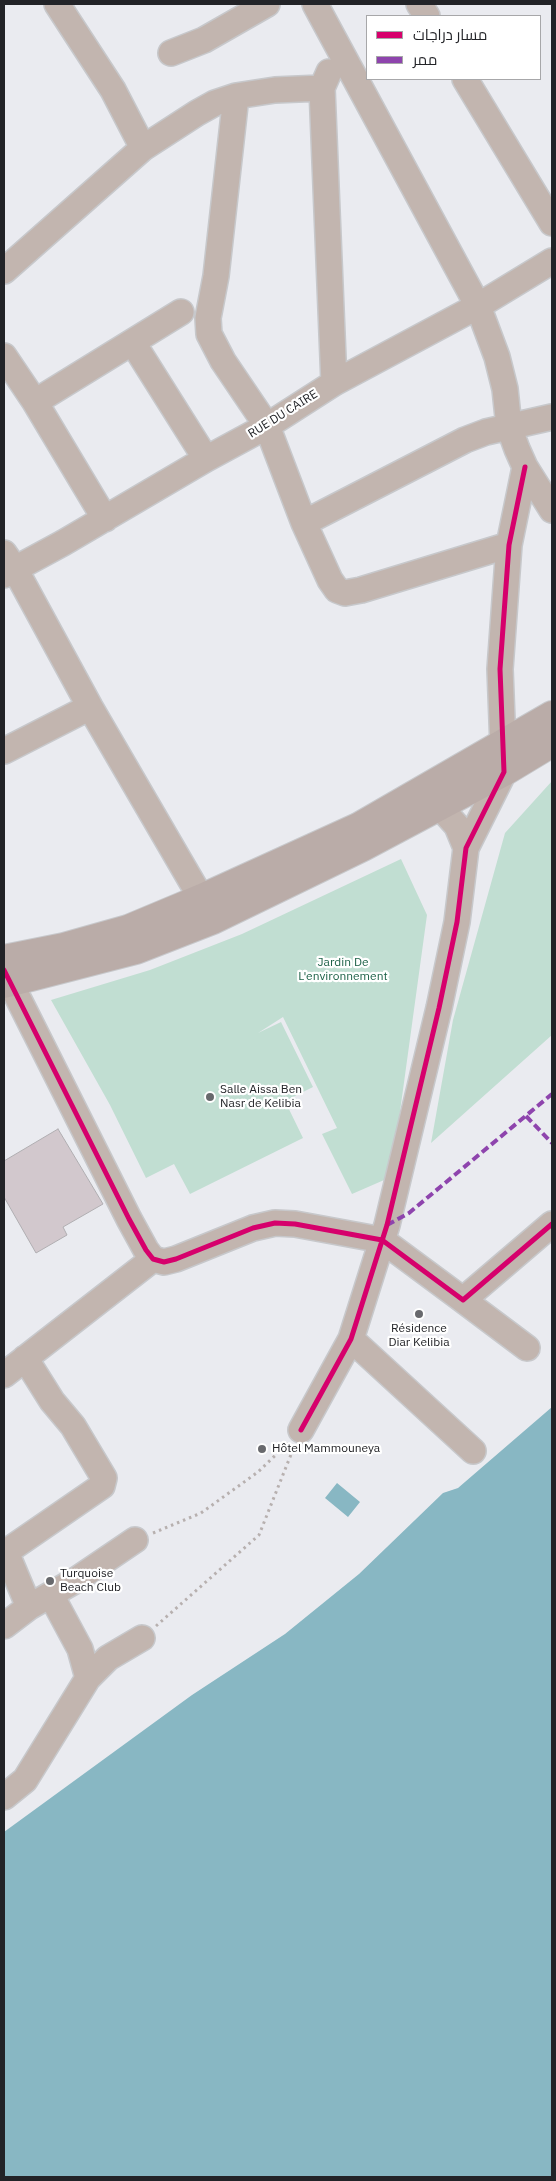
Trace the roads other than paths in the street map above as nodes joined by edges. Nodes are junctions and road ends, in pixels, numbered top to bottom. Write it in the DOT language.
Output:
graph roads {
  1 [pos="57,4"];
  2 [pos="267,4"];
  3 [pos="315,4"];
  4 [pos="419,4"];
  5 [pos="426,15"];
  6 [pos="338,50"];
  7 [pos="171,53"];
  8 [pos="466,80"];
  9 [pos="322,88"];
  10 [pos="236,96"];
  11 [pos="143,148"];
  12 [pos="552,223"];
  13 [pos="552,261"];
  14 [pos="4,270"];
  15 [pos="478,306"];
  16 [pos="181,312"];
  17 [pos="133,342"];
  18 [pos="4,356"];
  19 [pos="334,383"];
  20 [pos="36,402"];
  21 [pos="552,416"];
  22 [pos="268,426"];
  23 [pos="509,427"];
  24 [pos="206,459"];
  25 [pos="525,468"];
  26 [pos="552,510"];
  27 [pos="105,519"];
  28 [pos="304,523"];
  29 [pos="509,545"];
  30 [pos="8,566"];
  31 [pos="90,706"];
  32 [pos="552,715"];
  33 [pos="552,743"];
  34 [pos="504,744"];
  35 [pos="4,751"];
  36 [pos="504,772"];
  37 [pos="439,806"];
  38 [pos="466,848"];
  39 [pos="208,909"];
  40 [pos="5,974"];
  41 [pos="552,1224"];
  42 [pos="382,1240"];
  43 [pos="153,1258"];
  44 [pos="463,1300"];
  45 [pos="351,1339"];
  46 [pos="527,1348"];
  47 [pos="26,1358"];
  48 [pos="4,1375"];
  49 [pos="301,1430"];
  50 [pos="473,1451"];
  51 [pos="135,1540"];
  52 [pos="5,1553"];
  53 [pos="51,1595"];
  54 [pos="29,1607"];
  55 [pos="4,1626"];
  56 [pos="142,1638"];
  57 [pos="88,1678"];
  58 [pos="4,1797"];
  1 -- 11 [label="street"];
  2 -- 7 [label="street"];
  3 -- 6 [label="street"];
  4 -- 5 [label="street"];
  6 -- 9 [label="street"];
  6 -- 15 [label="street"];
  8 -- 12 [label="street"];
  9 -- 10 [label="street"];
  9 -- 19 [label="street"];
  10 -- 11 [label="street"];
  10 -- 22 [label="street"];
  11 -- 14 [label="street"];
  13 -- 15 [label="street, RUE DU CAIRE"];
  15 -- 19 [label="street, RUE DU CAIRE"];
  15 -- 23 [label="street"];
  16 -- 17 [label="street"];
  17 -- 20 [label="street"];
  17 -- 24 [label="street"];
  18 -- 20 [label="street"];
  19 -- 22 [label="street, RUE DU CAIRE"];
  20 -- 27 [label="street"];
  21 -- 23 [label="street"];
  22 -- 24 [label="street, RUE DU CAIRE"];
  22 -- 28 [label="street"];
  23 -- 25 [label="street"];
  23 -- 28 [label="street"];
  24 -- 27 [label="street, RUE DU CAIRE"];
  25 -- 26 [label="street"];
  25 -- 29 [label="street"];
  27 -- 30 [label="street, RUE DU CAIRE"];
  28 -- 29 [label="street"];
  29 -- 34 [label="street"];
  30 -- 31 [label="street"];
  31 -- 35 [label="street"];
  31 -- 39 [label="street"];
  32 -- 34 [label="main road"];
  33 -- 36 [label="main road"];
  34 -- 36 [label="street"];
  34 -- 39 [label="main road"];
  36 -- 37 [label="main road"];
  36 -- 38 [label="street"];
  37 -- 38 [label="street"];
  37 -- 39 [label="main road"];
  38 -- 42 [label="street"];
  39 -- 40 [label="main road"];
  40 -- 43 [label="street"];
  41 -- 44 [label="street"];
  42 -- 43 [label="street"];
  42 -- 44 [label="street"];
  42 -- 45 [label="street"];
  43 -- 47 [label="street"];
  44 -- 46 [label="street"];
  45 -- 49 [label="street"];
  45 -- 50 [label="street"];
  47 -- 48 [label="street"];
  47 -- 52 [label="street"];
  51 -- 53 [label="street"];
  52 -- 54 [label="street"];
  53 -- 54 [label="street"];
  53 -- 57 [label="street"];
  54 -- 55 [label="street"];
  56 -- 57 [label="street"];
  57 -- 58 [label="street"];
}
